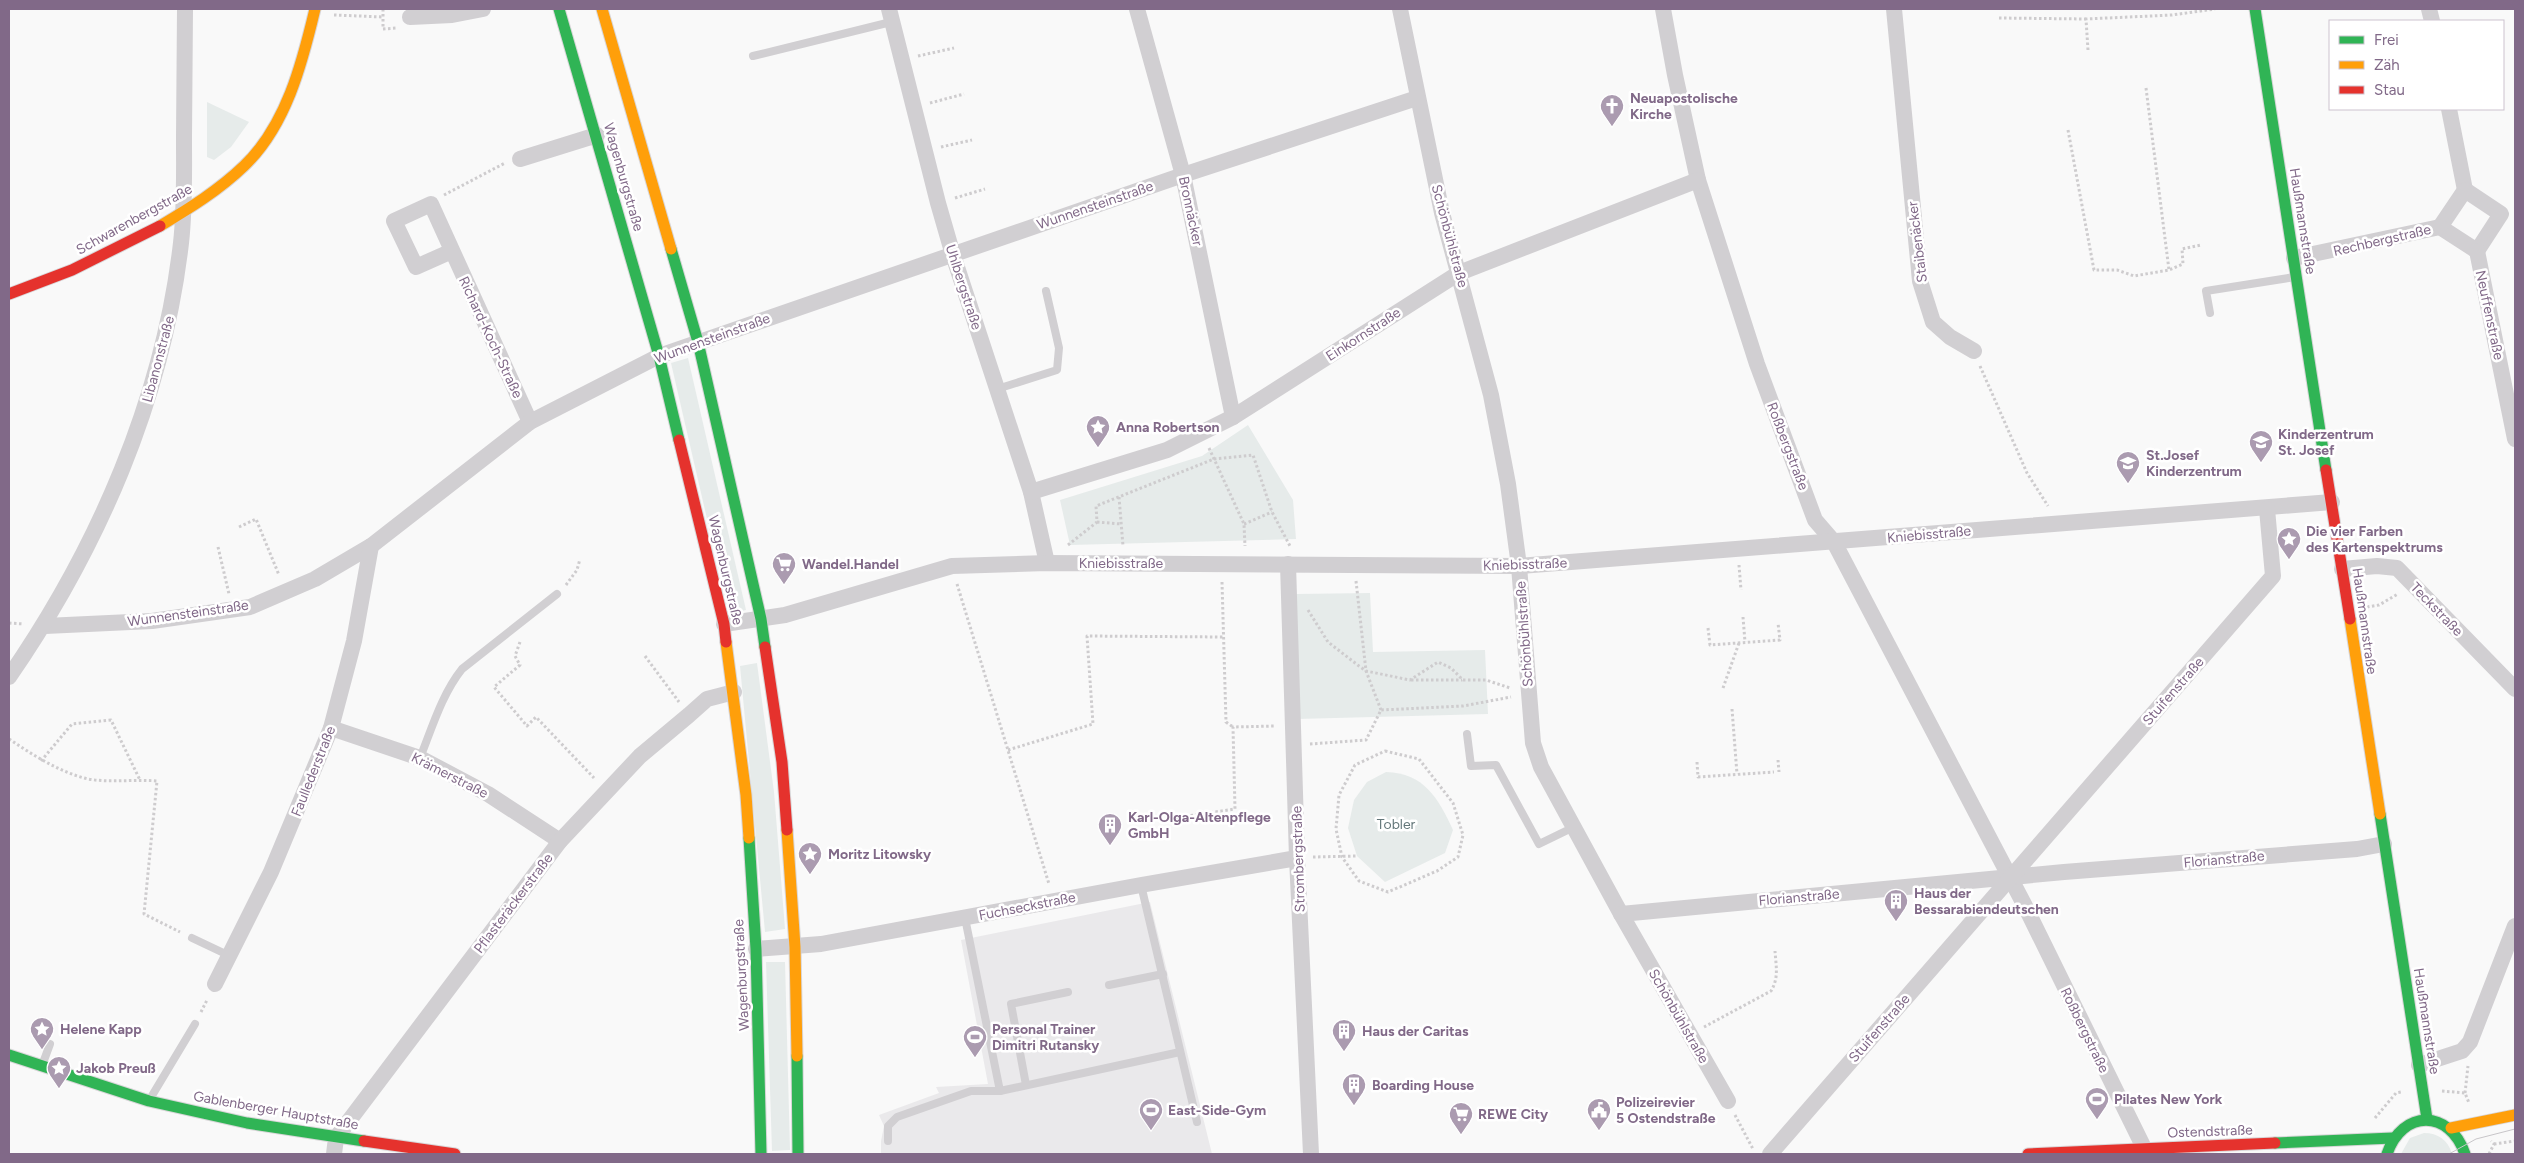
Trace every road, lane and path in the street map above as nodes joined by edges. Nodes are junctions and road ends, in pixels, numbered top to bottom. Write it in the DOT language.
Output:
graph roads {
  1 [pos="186,9"];
  2 [pos="383,9"];
  3 [pos="483,9"];
  4 [pos="559,9"];
  5 [pos="602,9"];
  6 [pos="1137,9"];
  7 [pos="1400,9"];
  8 [pos="1663,9"];
  9 [pos="1894,9"];
  10 [pos="2215,9"];
  11 [pos="2255,9"];
  12 [pos="315,11"];
  13 [pos="890,15"];
  14 [pos="383,17"];
  15 [pos="1999,18"];
  16 [pos="2086,18"];
  17 [pos="406,23"];
  18 [pos="954,48"];
  19 [pos="2088,50"];
  20 [pos="753,56"];
  21 [pos="901,60"];
  22 [pos="2146,88"];
  23 [pos="964,94"];
  24 [pos="1417,98"];
  25 [pos="912,108"];
  26 [pos="2449,110"];
  27 [pos="2068,130"];
  28 [pos="597,135"];
  29 [pos="972,140"];
  30 [pos="923,152"];
  31 [pos="520,159"];
  32 [pos="504,164"];
  33 [pos="1183,175"];
  34 [pos="1698,180"];
  35 [pos="985,188"];
  36 [pos="454,189"];
  37 [pos="2465,190"];
  38 [pos="938,203"];
  39 [pos="184,211"];
  40 [pos="2508,213"];
  41 [pos="2440,227"];
  42 [pos="2200,245"];
  43 [pos="452,251"];
  44 [pos="2477,251"];
  45 [pos="953,254"];
  46 [pos="2294,258"];
  47 [pos="2169,270"];
  48 [pos="1459,273"];
  49 [pos="2297,277"];
  50 [pos="1046,291"];
  51 [pos="9,294"];
  52 [pos="2210,313"];
  53 [pos="698,342"];
  54 [pos="1974,351"];
  55 [pos="659,356"];
  56 [pos="997,388"];
  57 [pos="1233,417"];
  58 [pos="530,422"];
  59 [pos="1201,432"];
  60 [pos="2515,439"];
  61 [pos="1214,459"];
  62 [pos="1031,492"];
  63 [pos="1119,497"];
  64 [pos="2332,502"];
  65 [pos="2267,509"];
  66 [pos="1272,512"];
  67 [pos="1096,522"];
  68 [pos="2058,522"];
  69 [pos="1121,524"];
  70 [pos="1244,524"];
  71 [pos="239,527"];
  72 [pos="1834,542"];
  73 [pos="371,546"];
  74 [pos="218,547"];
  75 [pos="1738,549"];
  76 [pos="580,560"];
  77 [pos="1047,563"];
  78 [pos="1125,563"];
  79 [pos="1221,564"];
  80 [pos="1245,564"];
  81 [pos="1292,564"];
  82 [pos="1355,564"];
  83 [pos="952,566"];
  84 [pos="1519,566"];
  85 [pos="2342,570"];
  86 [pos="2414,585"];
  87 [pos="1741,590"];
  88 [pos="286,592"];
  89 [pos="1289,592"];
  90 [pos="557,594"];
  91 [pos="232,609"];
  92 [pos="2348,611"];
  93 [pos="1743,617"];
  94 [pos="761,619"];
  95 [pos="1778,623"];
  96 [pos="724,624"];
  97 [pos="44,626"];
  98 [pos="1708,628"];
  99 [pos="513,631"];
  100 [pos="1223,637"];
  101 [pos="1745,642"];
  102 [pos="1740,643"];
  103 [pos="645,656"];
  104 [pos="1366,671"];
  105 [pos="9,677"];
  106 [pos="1410,680"];
  107 [pos="1463,680"];
  108 [pos="1724,688"];
  109 [pos="2515,689"];
  110 [pos="734,692"];
  111 [pos="1528,694"];
  112 [pos="1732,708"];
  113 [pos="1381,710"];
  114 [pos="689,715"];
  115 [pos="1293,725"];
  116 [pos="1233,727"];
  117 [pos="332,728"];
  118 [pos="1467,734"];
  119 [pos="9,739"];
  120 [pos="1294,745"];
  121 [pos="1008,750"];
  122 [pos="420,758"];
  123 [pos="1778,760"];
  124 [pos="41,761"];
  125 [pos="1697,762"];
  126 [pos="1774,772"];
  127 [pos="1779,772"];
  128 [pos="1737,774"];
  129 [pos="140,780"];
  130 [pos="607,791"];
  131 [pos="1161,820"];
  132 [pos="1574,828"];
  133 [pos="560,841"];
  134 [pos="2384,844"];
  135 [pos="1357,856"];
  136 [pos="1342,857"];
  137 [pos="1297,858"];
  138 [pos="2010,879"];
  139 [pos="1141,885"];
  140 [pos="1054,901"];
  141 [pos="1621,914"];
  142 [pos="964,918"];
  143 [pos="2515,926"];
  144 [pos="192,938"];
  145 [pos="795,947"];
  146 [pos="756,949"];
  147 [pos="1775,951"];
  148 [pos="230,956"];
  149 [pos="1163,974"];
  150 [pos="216,984"];
  151 [pos="1109,985"];
  152 [pos="1068,992"];
  153 [pos="195,1024"];
  154 [pos="1689,1034"];
  155 [pos="50,1044"];
  156 [pos="1180,1052"];
  157 [pos="9,1055"];
  158 [pos="2419,1065"];
  159 [pos="42,1066"];
  160 [pos="1026,1085"];
  161 [pos="1000,1091"];
  162 [pos="149,1101"];
  163 [pos="1728,1102"];
  164 [pos="2515,1115"];
  165 [pos="2427,1119"];
  166 [pos="1197,1122"];
  167 [pos="2451,1128"];
  168 [pos="336,1138"];
  169 [pos="2393,1138"];
  170 [pos="888,1141"];
  171 [pos="2515,1141"];
  172 [pos="2494,1144"];
  173 [pos="2122,1152"];
  174 [pos="2144,1152"];
  175 [pos="2074,1153"];
  176 [pos="2096,1153"];
  177 [pos="334,1154"];
  178 [pos="455,1154"];
  179 [pos="762,1154"];
  180 [pos="798,1154"];
  181 [pos="1311,1154"];
  182 [pos="1756,1154"];
  183 [pos="1770,1154"];
  184 [pos="2028,1154"];
  185 [pos="2387,1154"];
  186 [pos="2465,1154"];
  1 -- 39 [label="street, Libanonstraße"];
  2 -- 14 [label="path"];
  3 -- 17 [label="street"];
  4 -- 28 [label="main road, Wagenburgstraße"];
  5 -- 53 [label="main road, Wagenburgstraße"];
  6 -- 33 [label="street, Bronnäcker"];
  7 -- 24 [label="street, Schönbühlstraße"];
  8 -- 34 [label="street, Roßbergstraße"];
  9 -- 54 [label="street, Staibenäcker"];
  10 -- 16 [label="path"];
  11 -- 46 [label="main road, Haußmannstraße"];
  12 -- 14 [label="path"];
  12 -- 39 [label="main road, Schwarenbergstraße"];
  13 -- 20 [label="lane"];
  13 -- 21 [label="street, Uhlbergstraße"];
  14 -- 17 [label="path"];
  15 -- 16 [label="path"];
  16 -- 19 [label="path"];
  18 -- 21 [label="path"];
  21 -- 25 [label="street, Uhlbergstraße"];
  22 -- 47 [label="path"];
  23 -- 25 [label="path"];
  24 -- 33 [label="street, Wunnensteinstraße"];
  24 -- 48 [label="street, Schönbühlstraße"];
  25 -- 30 [label="street, Uhlbergstraße"];
  26 -- 37 [label="street"];
  27 -- 47 [label="path"];
  28 -- 31 [label="street"];
  28 -- 55 [label="main road, Wagenburgstraße"];
  29 -- 30 [label="path"];
  30 -- 38 [label="street, Uhlbergstraße"];
  32 -- 36 [label="path"];
  33 -- 45 [label="street, Wunnensteinstraße"];
  33 -- 57 [label="street, Bronnäcker"];
  34 -- 48 [label="street, Einkornstraße"];
  34 -- 72 [label="street, Roßbergstraße"];
  35 -- 38 [label="path"];
  37 -- 40 [label="street"];
  37 -- 41 [label="street"];
  38 -- 45 [label="street, Uhlbergstraße"];
  39 -- 51 [label="main road, Schwarenbergstraße"];
  39 -- 97 [label="street, Libanonstraße"];
  40 -- 44 [label="street"];
  41 -- 44 [label="street"];
  41 -- 46 [label="street, Rechbergstraße"];
  42 -- 47 [label="path"];
  43 -- 58 [label="street, Richard-Koch-Straße"];
  44 -- 60 [label="street, Neuffenstraße"];
  45 -- 53 [label="street, Wunnensteinstraße"];
  45 -- 56 [label="street, Uhlbergstraße"];
  46 -- 49 [label="main road, Haußmannstraße"];
  48 -- 57 [label="street, Einkornstraße"];
  48 -- 84 [label="street, Schönbühlstraße"];
  49 -- 52 [label="lane"];
  49 -- 64 [label="main road, Haußmannstraße"];
  50 -- 56 [label="lane"];
  53 -- 55 [label="street, Wunnensteinstraße"];
  53 -- 94 [label="main road, Wagenburgstraße"];
  54 -- 68 [label="path"];
  55 -- 58 [label="street, Wunnensteinstraße"];
  55 -- 96 [label="main road, Wagenburgstraße"];
  56 -- 62 [label="street, Uhlbergstraße"];
  57 -- 59 [label="street, Einkornstraße"];
  58 -- 73 [label="street, Wunnensteinstraße"];
  59 -- 61 [label="path"];
  59 -- 62 [label="street, Einkornstraße"];
  61 -- 63 [label="path"];
  61 -- 66 [label="path"];
  61 -- 70 [label="path"];
  62 -- 77 [label="street, Uhlbergstraße"];
  63 -- 67 [label="path"];
  63 -- 69 [label="path"];
  64 -- 65 [label="street, Kniebisstraße"];
  64 -- 85 [label="main road, Haußmannstraße"];
  65 -- 68 [label="street, Kniebisstraße"];
  65 -- 138 [label="street, Stuifenstraße"];
  66 -- 70 [label="path"];
  66 -- 81 [label="path"];
  67 -- 69 [label="path"];
  67 -- 77 [label="path"];
  68 -- 72 [label="street, Kniebisstraße"];
  69 -- 78 [label="path"];
  70 -- 80 [label="path"];
  71 -- 88 [label="path"];
  72 -- 75 [label="street, Kniebisstraße"];
  72 -- 138 [label="street, Roßbergstraße"];
  73 -- 88 [label="street, Wunnensteinstraße"];
  73 -- 117 [label="street, Faullederstraße"];
  74 -- 91 [label="path"];
  75 -- 84 [label="street, Kniebisstraße"];
  75 -- 87 [label="path"];
  76 -- 90 [label="path"];
  77 -- 78 [label="street, Kniebisstraße"];
  77 -- 83 [label="street, Kniebisstraße"];
  78 -- 79 [label="street, Kniebisstraße"];
  79 -- 80 [label="street, Kniebisstraße"];
  79 -- 100 [label="path"];
  80 -- 81 [label="street, Kniebisstraße"];
  81 -- 82 [label="street, Kniebisstraße"];
  81 -- 89 [label="street, Strombergstraße"];
  82 -- 84 [label="street, Kniebisstraße"];
  82 -- 104 [label="path"];
  83 -- 94 [label="street, Kniebisstraße"];
  83 -- 121 [label="path"];
  84 -- 111 [label="street, Schönbühlstraße"];
  85 -- 86 [label="street, Teckstraße"];
  85 -- 92 [label="main road, Haußmannstraße"];
  86 -- 92 [label="path"];
  86 -- 109 [label="street, Teckstraße"];
  88 -- 91 [label="street, Wunnensteinstraße"];
  89 -- 104 [label="path"];
  89 -- 115 [label="street, Strombergstraße"];
  90 -- 99 [label="lane"];
  91 -- 97 [label="street, Wunnensteinstraße"];
  92 -- 134 [label="main road, Haußmannstraße"];
  93 -- 101 [label="path"];
  94 -- 96 [label="street, Kniebisstraße"];
  94 -- 145 [label="main road, Wagenburgstraße"];
  95 -- 101 [label="path"];
  96 -- 110 [label="main road, Wagenburgstraße"];
  97 -- 105 [label="street, Libanonstraße"];
  98 -- 102 [label="path"];
  99 -- 122 [label="lane"];
  99 -- 130 [label="path"];
  100 -- 116 [label="path"];
  100 -- 121 [label="path"];
  101 -- 102 [label="path"];
  102 -- 108 [label="path"];
  103 -- 114 [label="path"];
  104 -- 106 [label="path"];
  104 -- 113 [label="path"];
  106 -- 107 [label="path"];
  106 -- 107 [label="path"];
  107 -- 111 [label="path"];
  110 -- 114 [label="street, Pflasteräckerstraße"];
  110 -- 146 [label="main road, Wagenburgstraße"];
  111 -- 113 [label="path"];
  111 -- 132 [label="street, Schönbühlstraße"];
  112 -- 128 [label="path"];
  113 -- 120 [label="path"];
  114 -- 130 [label="street, Pflasteräckerstraße"];
  115 -- 116 [label="path"];
  115 -- 120 [label="street, Strombergstraße"];
  116 -- 131 [label="path"];
  117 -- 122 [label="street, Krämerstraße"];
  117 -- 148 [label="street, Faullederstraße"];
  118 -- 132 [label="lane"];
  119 -- 124 [label="path"];
  120 -- 137 [label="street, Strombergstraße"];
  121 -- 140 [label="path"];
  122 -- 133 [label="street, Krämerstraße"];
  123 -- 127 [label="path"];
  124 -- 129 [label="path"];
  124 -- 129 [label="path"];
  125 -- 128 [label="path"];
  126 -- 128 [label="path"];
  129 -- 144 [label="path"];
  130 -- 133 [label="street, Pflasteräckerstraße"];
  132 -- 141 [label="street, Schönbühlstraße"];
  133 -- 168 [label="street, Pflasteräckerstraße"];
  134 -- 138 [label="street, Florianstraße"];
  134 -- 158 [label="main road, Haußmannstraße"];
  135 -- 136 [label="path"];
  136 -- 136 [label="path"];
  136 -- 137 [label="path"];
  137 -- 139 [label="street, Fuchseckstraße"];
  137 -- 181 [label="street, Strombergstraße"];
  138 -- 141 [label="street, Florianstraße"];
  138 -- 174 [label="street, Roßbergstraße"];
  138 -- 183 [label="street, Stuifenstraße"];
  139 -- 140 [label="street, Fuchseckstraße"];
  139 -- 149 [label="lane"];
  140 -- 142 [label="street, Fuchseckstraße"];
  141 -- 154 [label="street, Schönbühlstraße"];
  142 -- 145 [label="street, Fuchseckstraße"];
  142 -- 161 [label="lane"];
  143 -- 158 [label="street"];
  144 -- 148 [label="lane"];
  145 -- 146 [label="street, Fuchseckstraße"];
  145 -- 180 [label="main road, Wagenburgstraße"];
  146 -- 179 [label="main road, Wagenburgstraße"];
  147 -- 154 [label="path"];
  148 -- 150 [label="street, Faullederstraße"];
  149 -- 151 [label="lane"];
  149 -- 156 [label="lane"];
  150 -- 153 [label="path"];
  152 -- 160 [label="lane"];
  153 -- 162 [label="lane"];
  154 -- 163 [label="street, Schönbühlstraße"];
  155 -- 159 [label="lane"];
  156 -- 160 [label="lane"];
  156 -- 166 [label="lane"];
  157 -- 159 [label="main road, Gablenberger Hauptstraße"];
  158 -- 165 [label="main road, Haußmannstraße"];
  159 -- 162 [label="main road, Gablenberger Hauptstraße"];
  160 -- 161 [label="lane"];
  161 -- 170 [label="lane"];
  162 -- 168 [label="main road, Gablenberger Hauptstraße"];
  163 -- 182 [label="path"];
  164 -- 167 [label="main road"];
  165 -- 167 [label="main road"];
  165 -- 169 [label="main road"];
  167 -- 186 [label="main road"];
  168 -- 177 [label="street, Pflasteräckerstraße"];
  168 -- 178 [label="main road, Gablenberger Hauptstraße"];
  169 -- 174 [label="main road, Ostendstraße"];
  169 -- 185 [label="main road"];
  171 -- 172 [label="path"];
  173 -- 174 [label="main road, Ostendstraße"];
  173 -- 176 [label="main road, Ostendstraße"];
  175 -- 176 [label="main road, Ostendstraße"];
  175 -- 184 [label="main road, Ostendstraße"];
}
